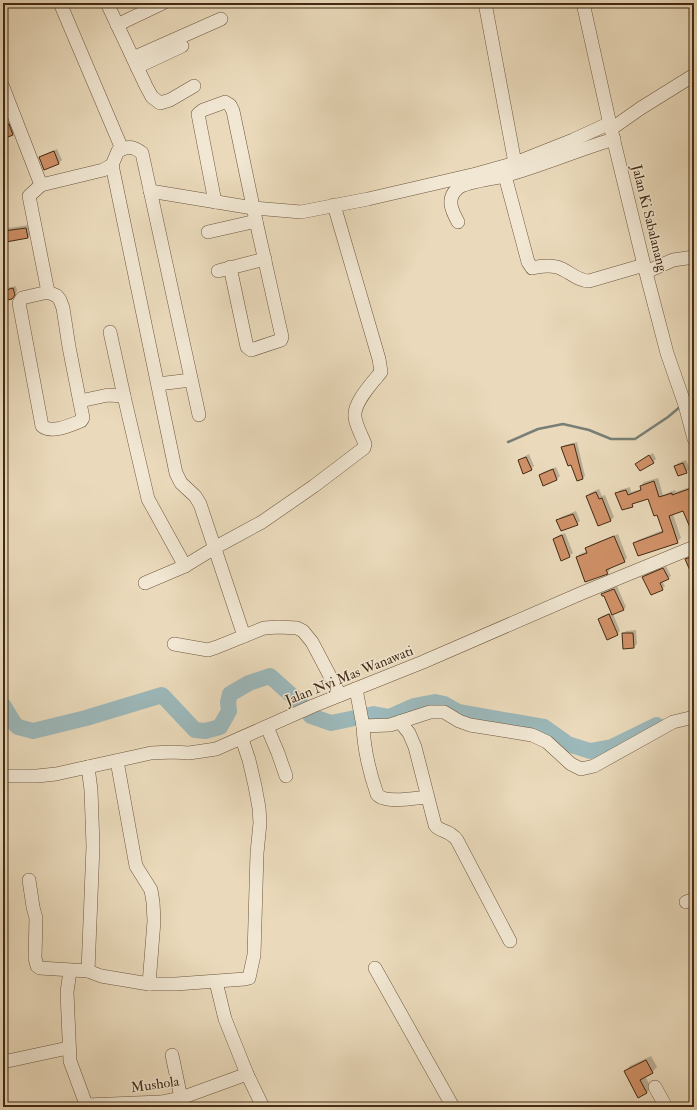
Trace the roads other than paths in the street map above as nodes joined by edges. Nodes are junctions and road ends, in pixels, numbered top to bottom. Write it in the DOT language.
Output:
graph roads {
  1 [pos="60,3"];
  2 [pos="107,3"];
  3 [pos="163,3"];
  4 [pos="485,3"];
  5 [pos="583,3"];
  6 [pos="221,19"];
  7 [pos="118,25"];
  8 [pos="182,46"];
  9 [pos="135,63"];
  10 [pos="694,75"];
  11 [pos="194,86"];
  12 [pos="3,87"];
  13 [pos="612,131"];
  14 [pos="122,149"];
  15 [pos="515,162"];
  16 [pos="112,165"];
  17 [pos="504,176"];
  18 [pos="41,186"];
  19 [pos="150,191"];
  20 [pos="215,202"];
  21 [pos="334,205"];
  22 [pos="253,208"];
  23 [pos="256,221"];
  24 [pos="458,222"];
  25 [pos="208,232"];
  26 [pos="694,257"];
  27 [pos="265,259"];
  28 [pos="645,268"];
  29 [pos="48,292"];
  30 [pos="110,332"];
  31 [pos="192,380"];
  32 [pos="158,384"];
  33 [pos="124,396"];
  34 [pos="80,401"];
  35 [pos="199,415"];
  36 [pos="694,439"];
  37 [pos="216,547"];
  38 [pos="694,547"];
  39 [pos="185,566"];
  40 [pos="146,583"];
  41 [pos="254,632"];
  42 [pos="174,644"];
  43 [pos="356,689"];
  44 [pos="340,695"];
  45 [pos="694,717"];
  46 [pos="362,719"];
  47 [pos="400,722"];
  48 [pos="267,727"];
  49 [pos="242,739"];
  50 [pos="117,761"];
  51 [pos="88,767"];
  52 [pos="3,776"];
  53 [pos="286,776"];
  54 [pos="426,797"];
  55 [pos="30,880"];
  56 [pos="510,941"];
  57 [pos="375,968"];
  58 [pos="70,971"];
  59 [pos="88,971"];
  60 [pos="216,982"];
  61 [pos="149,984"];
  62 [pos="68,1048"];
  63 [pos="172,1055"];
  64 [pos="3,1062"];
  65 [pos="247,1074"];
  66 [pos="655,1087"];
  67 [pos="186,1100"];
  68 [pos="87,1106"];
  69 [pos="263,1107"];
  70 [pos="453,1107"];
  71 [pos="666,1107"];
  1 -- 14 [label="street"];
  2 -- 7 [label="street"];
  3 -- 7 [label="street"];
  4 -- 15 [label="street"];
  5 -- 13 [label="street, Jalan Ki Sabalanang"];
  6 -- 9 [label="street"];
  7 -- 9 [label="street"];
  8 -- 9 [label="street"];
  9 -- 11 [label="street"];
  10 -- 13 [label="street"];
  12 -- 18 [label="street"];
  13 -- 15 [label="street"];
  13 -- 17 [label="street"];
  13 -- 28 [label="street, Jalan Ki Sabalanang"];
  14 -- 16 [label="street"];
  14 -- 19 [label="street"];
  15 -- 21 [label="street"];
  16 -- 18 [label="street"];
  16 -- 32 [label="street"];
  17 -- 24 [label="street"];
  17 -- 28 [label="street"];
  18 -- 29 [label="street"];
  19 -- 20 [label="street"];
  19 -- 31 [label="street"];
  20 -- 22 [label="street"];
  20 -- 22 [label="street"];
  21 -- 22 [label="street"];
  21 -- 37 [label="street"];
  22 -- 23 [label="street"];
  23 -- 25 [label="street"];
  23 -- 27 [label="street"];
  26 -- 28 [label="street"];
  27 -- 27 [label="street"];
  28 -- 36 [label="street, Jalan Ki Sabalanang"];
  29 -- 34 [label="street"];
  29 -- 34 [label="street"];
  30 -- 33 [label="street"];
  31 -- 32 [label="street"];
  31 -- 35 [label="street"];
  32 -- 37 [label="street"];
  33 -- 34 [label="street"];
  33 -- 39 [label="street"];
  37 -- 39 [label="street"];
  37 -- 41 [label="street"];
  38 -- 43 [label="street, Jalan Nyi Mas Wanawati"];
  39 -- 40 [label="street"];
  41 -- 42 [label="street"];
  41 -- 44 [label="street"];
  43 -- 44 [label="street, Jalan Nyi Mas Wanawati"];
  43 -- 46 [label="street"];
  44 -- 48 [label="street, Jalan Nyi Mas Wanawati"];
  45 -- 47 [label="street"];
  46 -- 47 [label="street"];
  46 -- 54 [label="street"];
  47 -- 54 [label="street"];
  48 -- 49 [label="street, Jalan Nyi Mas Wanawati"];
  48 -- 53 [label="street"];
  49 -- 50 [label="street, Jalan Nyi Mas Wanawati"];
  49 -- 60 [label="street"];
  50 -- 51 [label="street, Jalan Nyi Mas Wanawati"];
  50 -- 61 [label="street"];
  51 -- 52 [label="street, Jalan Nyi Mas Wanawati"];
  51 -- 59 [label="street"];
  54 -- 56 [label="street"];
  55 -- 58 [label="street"];
  57 -- 70 [label="street"];
  58 -- 59 [label="street"];
  58 -- 62 [label="street"];
  59 -- 61 [label="street"];
  60 -- 61 [label="street"];
  60 -- 65 [label="street"];
  62 -- 64 [label="street"];
  62 -- 68 [label="street"];
  63 -- 67 [label="street"];
  65 -- 67 [label="street, Mushola"];
  65 -- 69 [label="street"];
  66 -- 71 [label="street"];
  67 -- 68 [label="street, Mushola"];
}
